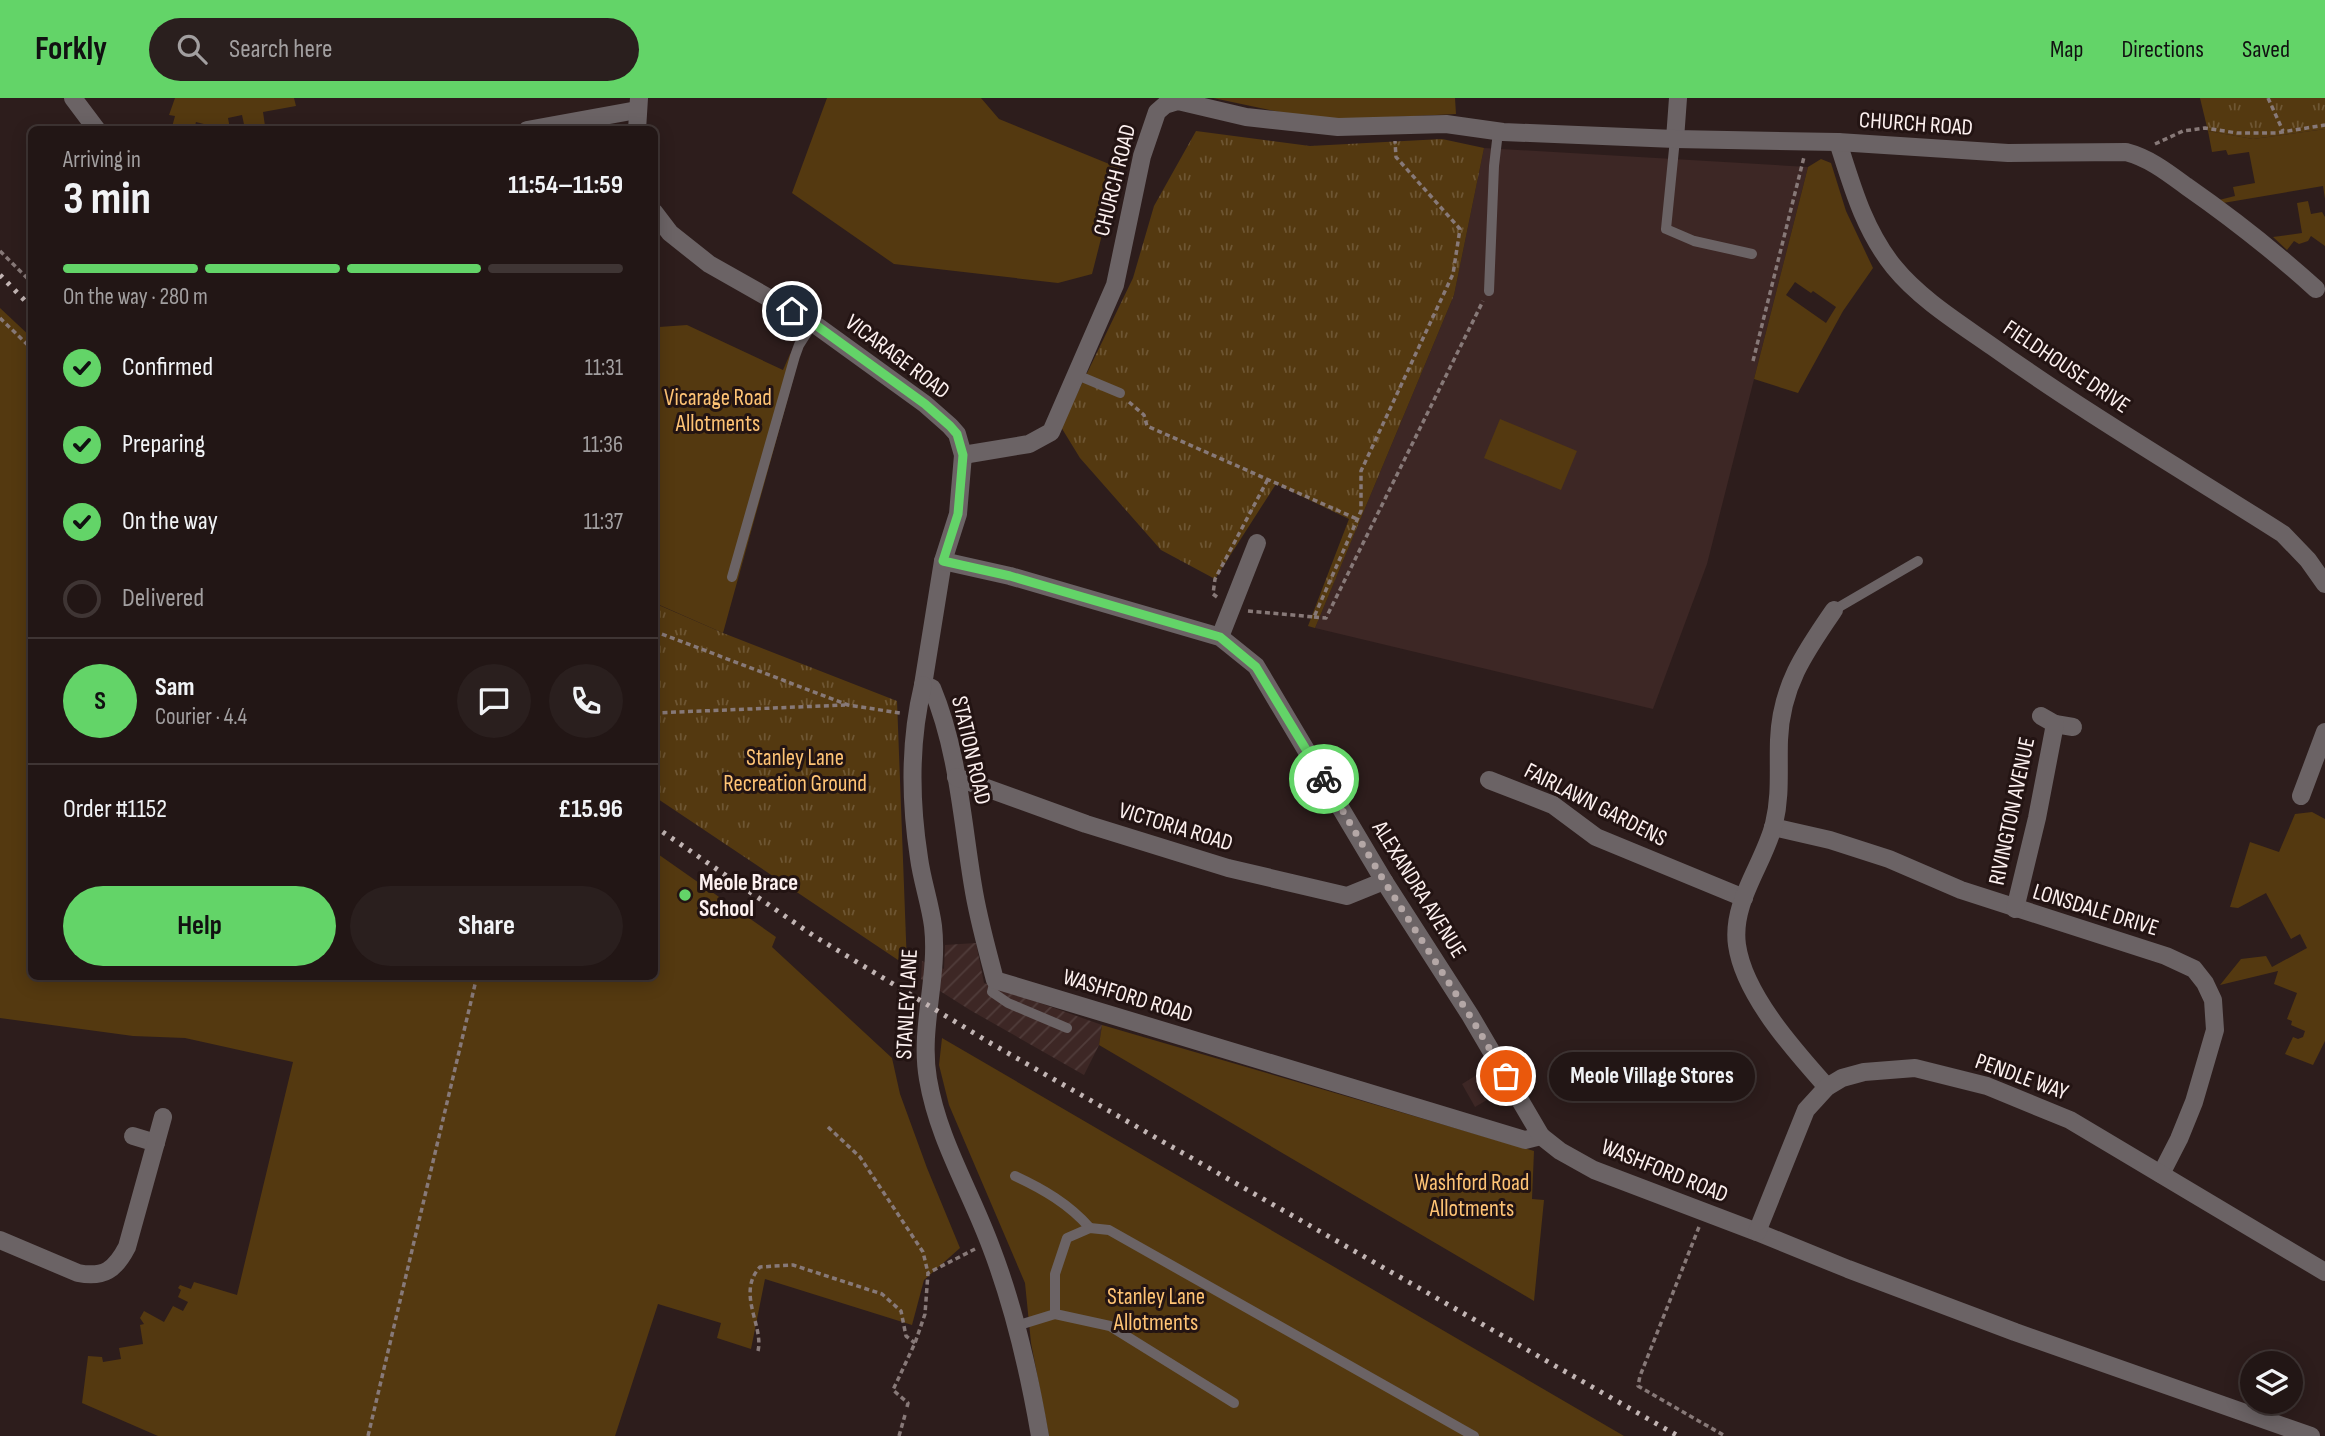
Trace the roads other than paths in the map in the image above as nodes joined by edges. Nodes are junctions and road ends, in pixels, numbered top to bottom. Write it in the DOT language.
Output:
graph roads {
  1 [pos="73,98"];
  2 [pos="1678,98"];
  3 [pos="1159,102"];
  4 [pos="638,104"];
  5 [pos="94,126"];
  6 [pos="544,126"];
  7 [pos="637,126"];
  8 [pos="1498,132"];
  9 [pos="1675,139"];
  10 [pos="1838,142"];
  11 [pos="658,217"];
  12 [pos="1752,254"];
  13 [pos="1489,291"];
  14 [pos="2321,293"];
  15 [pos="813,323"];
  16 [pos="1077,374"];
  17 [pos="1120,393"];
  18 [pos="963,455"];
  19 [pos="1257,542"];
  20 [pos="943,561"];
  21 [pos="1918,561"];
  22 [pos="733,577"];
  23 [pos="2325,584"];
  24 [pos="1834,610"];
  25 [pos="1220,637"];
  26 [pos="923,685"];
  27 [pos="2073,727"];
  28 [pos="2325,732"];
  29 [pos="956,777"];
  30 [pos="1500,778"];
  31 [pos="2301,796"];
  32 [pos="1773,827"];
  33 [pos="1384,881"];
  34 [pos="1744,898"];
  35 [pos="2015,909"];
  36 [pos="995,980"];
  37 [pos="1067,1028"];
  38 [pos="1827,1087"];
  39 [pos="163,1117"];
  40 [pos="133,1136"];
  41 [pos="1541,1136"];
  42 [pos="156,1143"];
  43 [pos="2161,1174"];
  44 [pos="1015,1176"];
  45 [pos="1090,1228"];
  46 [pos="1757,1232"];
  47 [pos="0,1240"];
  48 [pos="2325,1272"];
  49 [pos="1055,1314"];
  50 [pos="1016,1326"];
  51 [pos="1234,1404"];
  52 [pos="1040,1436"];
  53 [pos="1474,1436"];
  54 [pos="2307,1436"];
  1 -- 5 [label="street"];
  2 -- 9 [label="street"];
  3 -- 8 [label="street, CHURCH ROAD"];
  3 -- 16 [label="street, CHURCH ROAD"];
  4 -- 6 [label="street"];
  4 -- 7 [label="street"];
  8 -- 9 [label="street, CHURCH ROAD"];
  8 -- 13 [label="lane"];
  9 -- 10 [label="street, CHURCH ROAD"];
  9 -- 12 [label="lane"];
  10 -- 14 [label="street, CHURCH ROAD"];
  10 -- 23 [label="street, FIELDHOUSE DRIVE"];
  11 -- 15 [label="street, VICARAGE ROAD"];
  15 -- 18 [label="street, VICARAGE ROAD"];
  15 -- 22 [label="lane"];
  16 -- 17 [label="lane"];
  16 -- 18 [label="street, CHURCH ROAD"];
  18 -- 20 [label="street, STATION ROAD"];
  19 -- 25 [label="street"];
  20 -- 25 [label="street, ALEXANDRA AVENUE"];
  20 -- 26 [label="street, STATION ROAD"];
  21 -- 24 [label="lane"];
  24 -- 32 [label="street"];
  25 -- 33 [label="street, ALEXANDRA AVENUE"];
  26 -- 29 [label="street, STATION ROAD"];
  26 -- 50 [label="street, STANLEY LANE"];
  27 -- 35 [label="street, RIVINGTON AVENUE"];
  28 -- 31 [label="street"];
  29 -- 33 [label="street, VICTORIA ROAD"];
  29 -- 36 [label="street, STATION ROAD"];
  30 -- 34 [label="street, FAIRLAWN GARDENS"];
  32 -- 34 [label="street"];
  32 -- 35 [label="street, LONSDALE DRIVE"];
  33 -- 41 [label="street, ALEXANDRA AVENUE"];
  34 -- 38 [label="street"];
  35 -- 43 [label="street, LONSDALE DRIVE"];
  36 -- 37 [label="lane"];
  36 -- 41 [label="street, WASHFORD ROAD"];
  38 -- 43 [label="street, PENDLE WAY"];
  38 -- 46 [label="street, PENDLE WAY"];
  39 -- 42 [label="street"];
  40 -- 42 [label="street"];
  41 -- 46 [label="street, WASHFORD ROAD"];
  42 -- 47 [label="street"];
  43 -- 48 [label="street, PENDLE WAY"];
  44 -- 45 [label="lane"];
  45 -- 49 [label="lane"];
  45 -- 53 [label="lane"];
  46 -- 54 [label="street, WASHFORD ROAD"];
  49 -- 50 [label="lane"];
  49 -- 51 [label="lane"];
  50 -- 52 [label="street, STANLEY LANE"];
}
